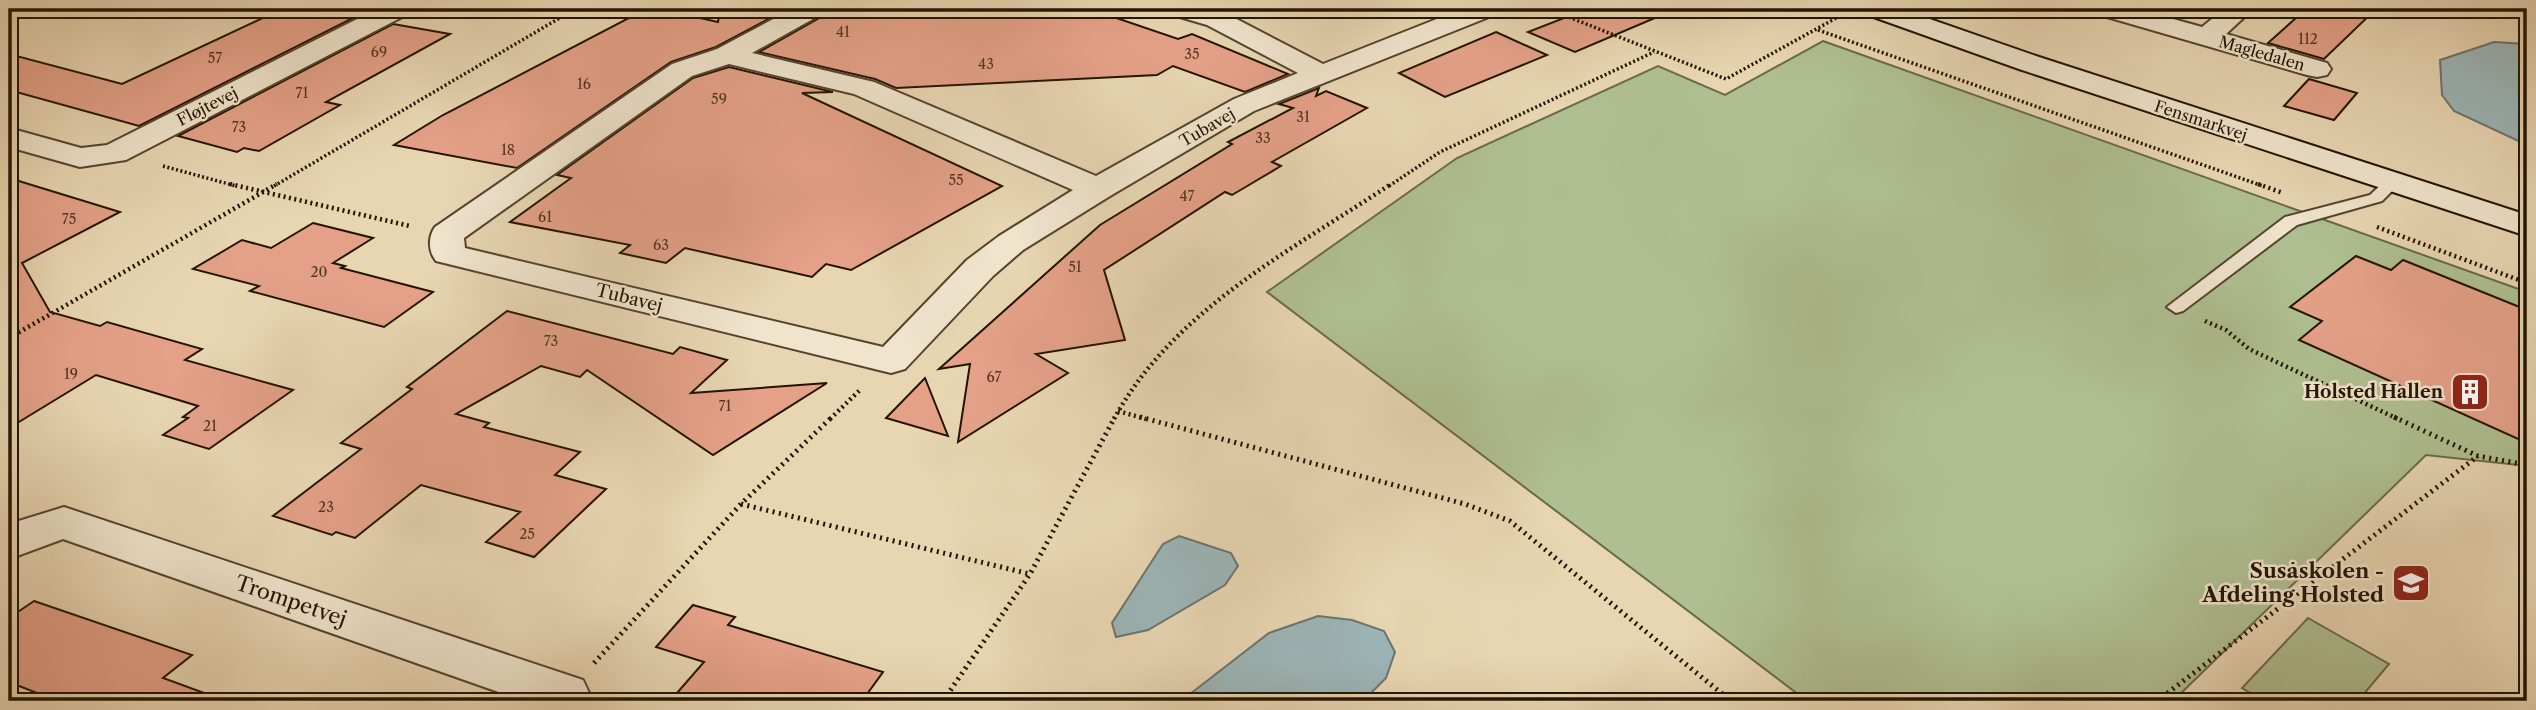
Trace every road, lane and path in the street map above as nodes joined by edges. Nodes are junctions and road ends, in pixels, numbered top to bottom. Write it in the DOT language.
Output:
graph roads {
  1 [pos="397,9"];
  2 [pos="575,9"];
  3 [pos="811,9"];
  4 [pos="1182,9"];
  5 [pos="1485,9"];
  6 [pos="1548,9"];
  7 [pos="1839,9"];
  8 [pos="1877,9"];
  9 [pos="2109,9"];
  10 [pos="2241,9"];
  11 [pos="1818,30"];
  12 [pos="2207,37"];
  13 [pos="1654,52"];
  14 [pos="727,55"];
  15 [pos="2317,69"];
  16 [pos="1319,73"];
  17 [pos="9,137"];
  18 [pos="115,153"];
  19 [pos="2394,181"];
  20 [pos="1098,189"];
  21 [pos="262,193"];
  22 [pos="2329,209"];
  23 [pos="2527,226"];
  24 [pos="447,234"];
  25 [pos="2527,283"];
  26 [pos="2176,307"];
  27 [pos="9,338"];
  28 [pos="891,361"];
  29 [pos="1118,411"];
  30 [pos="2478,456"];
  31 [pos="2527,464"];
  32 [pos="741,504"];
  33 [pos="9,544"];
  34 [pos="1030,574"];
  35 [pos="562,698"];
  36 [pos="943,701"];
  37 [pos="1731,701"];
  38 [pos="2157,701"];
  1 -- 18 [label="street, Fløjtevej"];
  2 -- 21 [label="path"];
  3 -- 14 [label="street"];
  4 -- 16 [label="street"];
  5 -- 16 [label="street, Tubavej"];
  6 -- 13 [label="path"];
  7 -- 11 [label="path"];
  8 -- 19 [label="street, Fensmarkvej"];
  9 -- 12 [label="street, Magledalen"];
  10 -- 12 [label="street, Magledalen"];
  11 -- 13 [label="path"];
  11 -- 22 [label="path"];
  12 -- 15 [label="street, Magledalen"];
  13 -- 29 [label="path"];
  14 -- 20 [label="street"];
  14 -- 24 [label="street"];
  16 -- 20 [label="street, Tubavej"];
  17 -- 18 [label="street, Fløjtevej"];
  18 -- 21 [label="path"];
  19 -- 22 [label="lane"];
  19 -- 23 [label="street, Fensmarkvej"];
  20 -- 28 [label="street, Tubavej"];
  21 -- 24 [label="path"];
  21 -- 27 [label="path"];
  22 -- 25 [label="path"];
  22 -- 26 [label="lane"];
  24 -- 28 [label="street, Tubavej"];
  26 -- 30 [label="path"];
  28 -- 32 [label="path"];
  29 -- 34 [label="path"];
  29 -- 37 [label="path"];
  30 -- 31 [label="path"];
  30 -- 38 [label="path"];
  32 -- 34 [label="path"];
  32 -- 35 [label="path"];
  33 -- 35 [label="street, Trompetvej"];
  34 -- 36 [label="path"];
}
